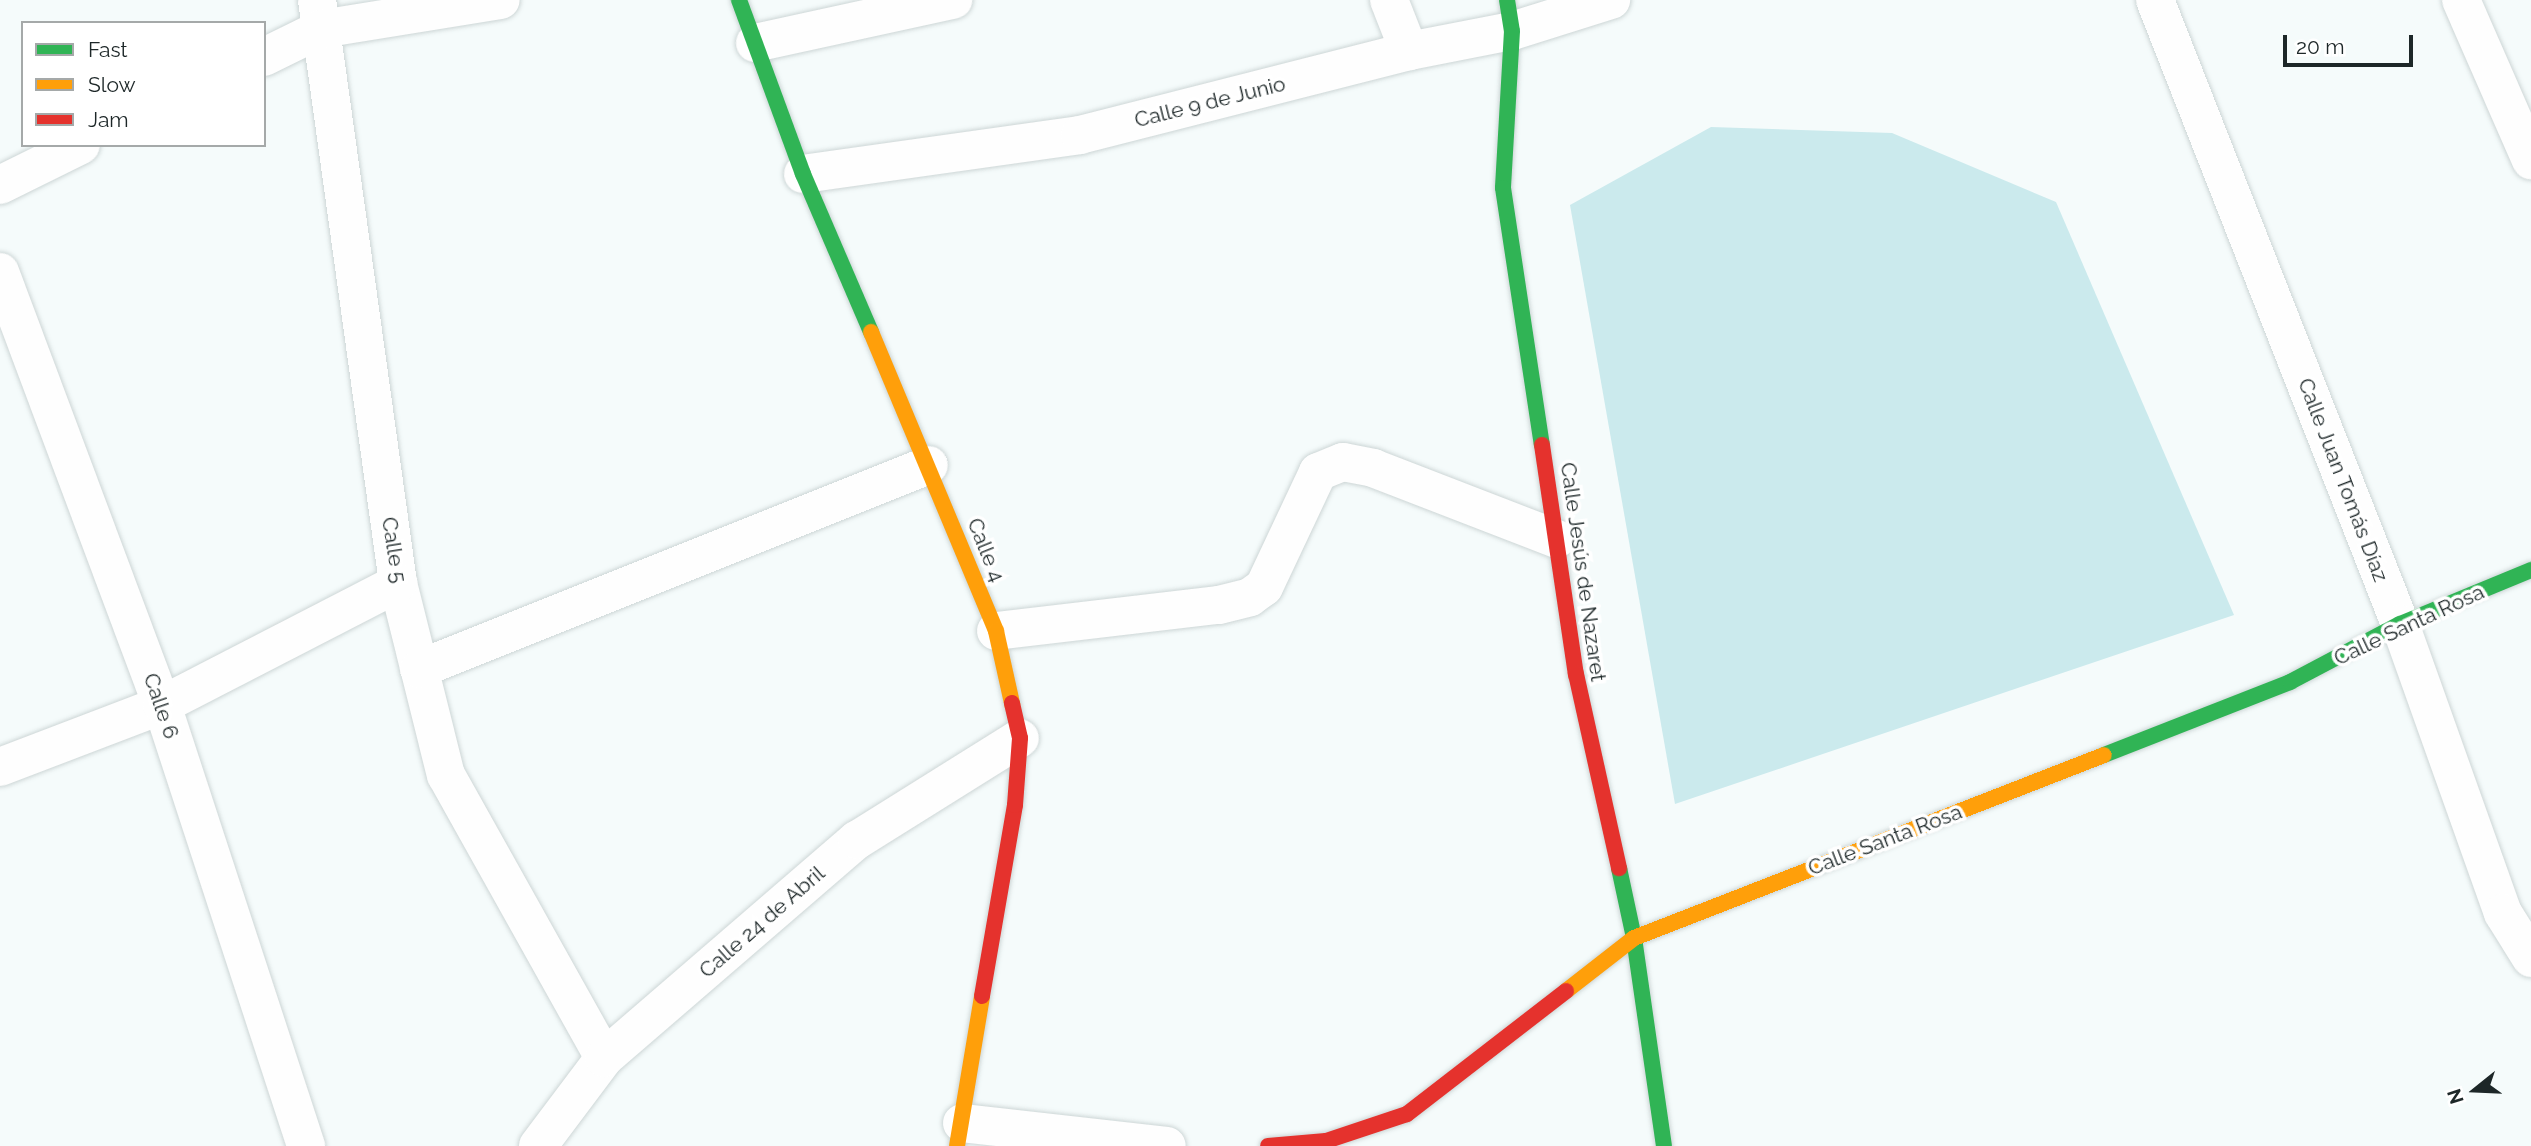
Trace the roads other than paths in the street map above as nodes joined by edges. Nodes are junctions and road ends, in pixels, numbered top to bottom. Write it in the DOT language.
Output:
graph roads {
  1 [pos="501,0"];
  2 [pos="739,0"];
  3 [pos="953,0"];
  4 [pos="1389,0"];
  5 [pos="1611,0"];
  6 [pos="2155,0"];
  7 [pos="2461,0"];
  8 [pos="319,15"];
  9 [pos="1510,15"];
  10 [pos="755,43"];
  11 [pos="1409,51"];
  12 [pos="266,55"];
  13 [pos="78,147"];
  14 [pos="2531,160"];
  15 [pos="803,174"];
  16 [pos="0,185"];
  17 [pos="0,272"];
  18 [pos="929,465"];
  19 [pos="1557,539"];
  20 [pos="2531,570"];
  21 [pos="398,583"];
  22 [pos="2400,624"];
  23 [pos="996,631"];
  24 [pos="419,669"];
  25 [pos="162,705"];
  26 [pos="1020,738"];
  27 [pos="0,767"];
  28 [pos="1634,938"];
  29 [pos="2531,958"];
  30 [pos="604,1058"];
  31 [pos="959,1135"];
  32 [pos="306,1146"];
  33 [pos="538,1146"];
  34 [pos="1167,1146"];
  35 [pos="1268,1146"];
  36 [pos="1664,1146"];
  1 -- 8 [label="street"];
  2 -- 10 [label="street, Calle 4"];
  3 -- 10 [label="street"];
  4 -- 11 [label="street"];
  5 -- 9 [label="street, Calle 9 de Junio"];
  6 -- 22 [label="street, Calle Juan Tomás Díaz"];
  7 -- 14 [label="street"];
  8 -- 12 [label="street"];
  8 -- 21 [label="street, Calle 5"];
  9 -- 11 [label="street, Calle 9 de Junio"];
  9 -- 19 [label="street, Calle Jesús de Nazaret"];
  10 -- 15 [label="street, Calle 4"];
  11 -- 15 [label="street, Calle 9 de Junio"];
  13 -- 16 [label="street"];
  15 -- 18 [label="street, Calle 4"];
  17 -- 25 [label="street, Calle 6"];
  18 -- 23 [label="street, Calle 4"];
  18 -- 24 [label="street"];
  19 -- 23 [label="street"];
  19 -- 28 [label="street, Calle Jesús de Nazaret"];
  20 -- 22 [label="street, Calle Santa Rosa"];
  21 -- 24 [label="street, Calle 5"];
  21 -- 25 [label="street"];
  22 -- 28 [label="street, Calle Santa Rosa"];
  22 -- 29 [label="street, Calle Juan Tomás Díaz"];
  23 -- 26 [label="street, Calle 4"];
  24 -- 30 [label="street, Calle 5"];
  25 -- 27 [label="street"];
  25 -- 32 [label="street, Calle 6"];
  26 -- 30 [label="street, Calle 24 de Abril"];
  26 -- 31 [label="street, Calle 4"];
  28 -- 35 [label="street, Calle Santa Rosa"];
  28 -- 36 [label="street, Calle Jesús de Nazaret"];
  30 -- 33 [label="street, Calle 24 de Abril"];
  31 -- 34 [label="street"];
}
